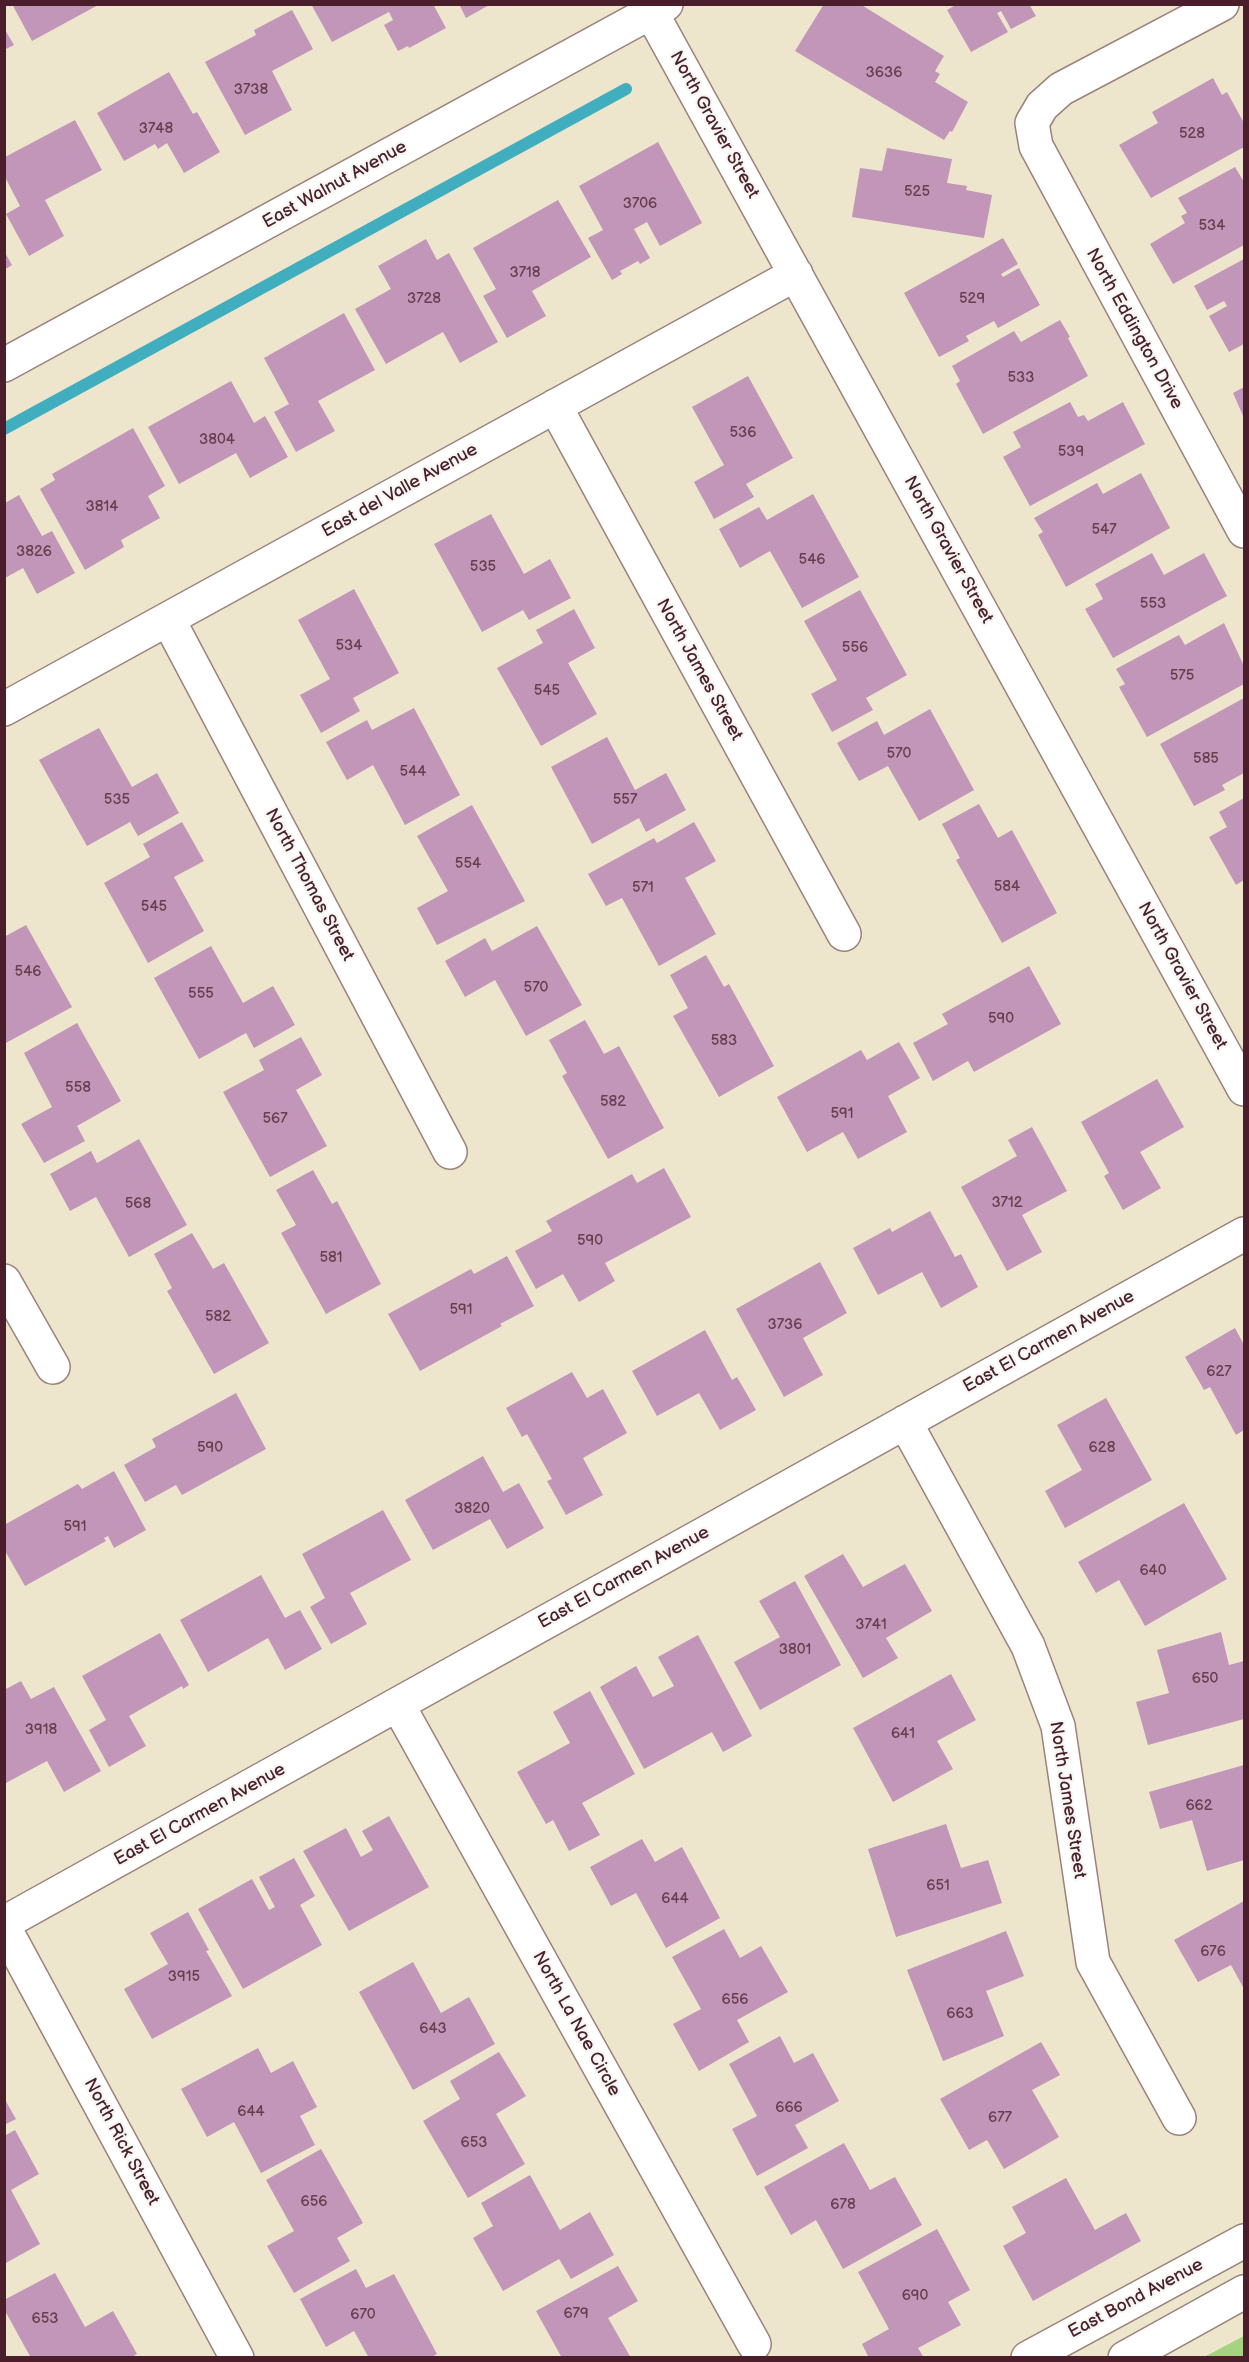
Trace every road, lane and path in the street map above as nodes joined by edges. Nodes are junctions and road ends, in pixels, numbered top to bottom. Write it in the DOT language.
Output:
graph roads {
  1 [pos="1221,4"];
  2 [pos="659,8"];
  3 [pos="796,274"];
  4 [pos="4,365"];
  5 [pos="555,406"];
  6 [pos="1245,531"];
  7 [pos="168,619"];
  8 [pos="4,709"];
  9 [pos="844,934"];
  10 [pos="1245,1089"];
  11 [pos="450,1152"];
  12 [pos="1245,1234"];
  13 [pos="4,1281"];
  14 [pos="53,1367"];
  15 [pos="905,1422"];
  16 [pos="398,1705"];
  17 [pos="4,1925"];
  18 [pos="1179,2118"];
  19 [pos="1245,2241"];
  20 [pos="1245,2292"];
  21 [pos="754,2344"];
  22 [pos="237,2358"];
  23 [pos="1028,2358"];
  24 [pos="1125,2358"];
  1 -- 6 [label="street, North Eddington Drive"];
  2 -- 3 [label="street, North Gravier Street"];
  2 -- 4 [label="street, East Walnut Avenue"];
  3 -- 5 [label="street, East del Valle Avenue"];
  3 -- 10 [label="street, North Gravier Street"];
  5 -- 7 [label="street, East del Valle Avenue"];
  5 -- 9 [label="street, North James Street"];
  7 -- 8 [label="street, East del Valle Avenue"];
  7 -- 11 [label="street, North Thomas Street"];
  12 -- 15 [label="street, East El Carmen Avenue"];
  13 -- 14 [label="street"];
  15 -- 16 [label="street, East El Carmen Avenue"];
  15 -- 18 [label="street, North James Street"];
  16 -- 17 [label="street, East El Carmen Avenue"];
  16 -- 21 [label="street, North La Nae Circle"];
  17 -- 22 [label="street, North Rick Street"];
  19 -- 23 [label="street, East Bond Avenue"];
  20 -- 24 [label="street"];
}
